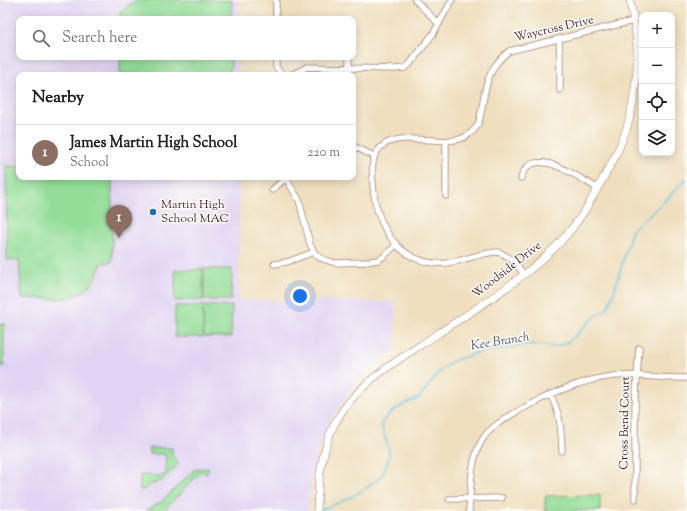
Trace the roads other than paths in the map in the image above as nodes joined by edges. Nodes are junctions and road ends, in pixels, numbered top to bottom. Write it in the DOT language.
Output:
graph roads {
  1 [pos="276,0"];
  2 [pos="415,0"];
  3 [pos="452,0"];
  4 [pos="630,0"];
  5 [pos="276,16"];
  6 [pos="633,21"];
  7 [pos="439,24"];
  8 [pos="559,39"];
  9 [pos="276,60"];
  10 [pos="349,60"];
  11 [pos="349,68"];
  12 [pos="280,72"];
  13 [pos="296,72"];
  14 [pos="560,90"];
  15 [pos="446,140"];
  16 [pos="356,147"];
  17 [pos="374,156"];
  18 [pos="520,178"];
  19 [pos="282,180"];
  20 [pos="287,180"];
  21 [pos="597,188"];
  22 [pos="272,190"];
  23 [pos="446,196"];
  24 [pos="396,245"];
  25 [pos="314,252"];
  26 [pos="274,264"];
  27 [pos="523,274"];
  28 [pos="639,348"];
  29 [pos="637,376"];
  30 [pos="687,378"];
  31 [pos="550,394"];
  32 [pos="562,451"];
  33 [pos="470,498"];
  34 [pos="502,498"];
  35 [pos="449,499"];
  36 [pos="635,499"];
  37 [pos="317,511"];
  38 [pos="469,511"];
  1 -- 5 [label="street"];
  2 -- 7 [label="street"];
  3 -- 7 [label="street"];
  4 -- 6 [label="street, Woodside Drive"];
  6 -- 8 [label="street, Waycross Drive"];
  6 -- 21 [label="street, Woodside Drive"];
  7 -- 11 [label="street"];
  8 -- 14 [label="street"];
  8 -- 15 [label="street, Waycross Drive"];
  9 -- 12 [label="street"];
  10 -- 11 [label="street"];
  11 -- 13 [label="street"];
  15 -- 17 [label="street, Waycross Drive"];
  15 -- 23 [label="street"];
  16 -- 17 [label="street"];
  17 -- 24 [label="street"];
  18 -- 21 [label="street"];
  19 -- 22 [label="street"];
  20 -- 25 [label="street"];
  21 -- 27 [label="street, Woodside Drive"];
  24 -- 25 [label="street"];
  24 -- 27 [label="street"];
  25 -- 26 [label="street"];
  27 -- 37 [label="street, Woodside Drive"];
  28 -- 29 [label="street, Cross Bend Court"];
  29 -- 30 [label="street"];
  29 -- 31 [label="street"];
  29 -- 36 [label="street, Cross Bend Court"];
  31 -- 32 [label="street"];
  31 -- 33 [label="street"];
  33 -- 34 [label="street"];
  33 -- 35 [label="street"];
  33 -- 38 [label="street"];
}
